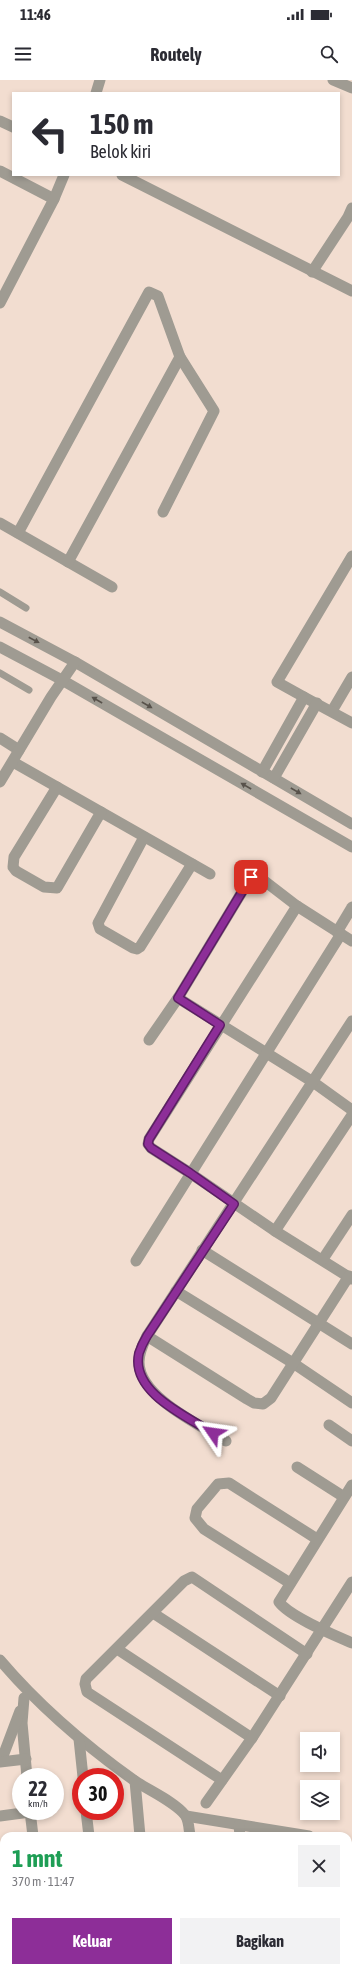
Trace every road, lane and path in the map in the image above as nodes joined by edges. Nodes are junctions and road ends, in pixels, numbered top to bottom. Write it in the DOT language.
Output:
graph roads {
  1 [pos="100,80"];
  2 [pos="333,80"];
  3 [pos="352,88"];
  4 [pos="96,92"];
  5 [pos="0,121"];
  6 [pos="12,127"];
  7 [pos="0,171"];
  8 [pos="64,176"];
  9 [pos="126,176"];
  10 [pos="54,198"];
  11 [pos="352,208"];
  12 [pos="312,272"];
  13 [pos="352,291"];
  14 [pos="0,303"];
  15 [pos="180,356"];
  16 [pos="163,512"];
  17 [pos="0,523"];
  18 [pos="18,533"];
  19 [pos="352,556"];
  20 [pos="68,562"];
  21 [pos="112,587"];
  22 [pos="0,592"];
  23 [pos="26,608"];
  24 [pos="0,622"];
  25 [pos="0,647"];
  26 [pos="75,662"];
  27 [pos="0,673"];
  28 [pos="352,677"];
  29 [pos="62,680"];
  30 [pos="29,690"];
  31 [pos="304,697"];
  32 [pos="318,703"];
  33 [pos="332,711"];
  34 [pos="352,723"];
  35 [pos="0,738"];
  36 [pos="19,750"];
  37 [pos="13,762"];
  38 [pos="262,772"];
  39 [pos="274,778"];
  40 [pos="0,782"];
  41 [pos="57,787"];
  42 [pos="101,812"];
  43 [pos="352,824"];
  44 [pos="144,837"];
  45 [pos="352,847"];
  46 [pos="192,864"];
  47 [pos="210,874"];
  48 [pos="297,906"];
  49 [pos="352,907"];
  50 [pos="346,934"];
  51 [pos="178,998"];
  52 [pos="352,1021"];
  53 [pos="220,1025"];
  54 [pos="150,1040"];
  55 [pos="266,1052"];
  56 [pos="313,1082"];
  57 [pos="352,1110"];
  58 [pos="352,1114"];
  59 [pos="190,1173"];
  60 [pos="234,1204"];
  61 [pos="352,1215"];
  62 [pos="275,1231"];
  63 [pos="202,1250"];
  64 [pos="323,1259"];
  65 [pos="136,1261"];
  66 [pos="350,1278"];
  67 [pos="176,1291"];
  68 [pos="319,1323"];
  69 [pos="147,1336"];
  70 [pos="352,1344"];
  71 [pos="293,1363"];
  72 [pos="352,1403"];
  73 [pos="329,1425"];
  74 [pos="226,1441"];
  75 [pos="352,1441"];
  76 [pos="297,1468"];
  77 [pos="352,1485"];
  78 [pos="344,1497"];
  79 [pos="317,1539"];
  80 [pos="352,1582"];
  81 [pos="290,1583"];
  82 [pos="153,1613"];
  83 [pos="322,1630"];
  84 [pos="352,1643"];
  85 [pos="117,1649"];
  86 [pos="307,1654"];
  87 [pos="0,1660"];
  88 [pos="26,1694"];
  89 [pos="280,1696"];
  90 [pos="79,1738"];
  91 [pos="252,1738"];
  92 [pos="3,1758"];
  93 [pos="26,1759"];
  94 [pos="26,1768"];
  95 [pos="82,1768"];
  96 [pos="222,1780"];
  97 [pos="135,1781"];
  98 [pos="206,1803"];
  99 [pos="12,1814"];
  100 [pos="0,1816"];
  101 [pos="186,1816"];
  102 [pos="31,1820"];
  103 [pos="87,1820"];
  104 [pos="239,1825"];
  105 [pos="33,1832"];
  106 [pos="89,1832"];
  107 [pos="140,1832"];
  108 [pos="189,1832"];
  109 [pos="240,1832"];
  110 [pos="283,1832"];
  1 -- 4 [label="street"];
  2 -- 3 [label="street"];
  5 -- 6 [label="street"];
  7 -- 10 [label="street"];
  8 -- 10 [label="street"];
  9 -- 12 [label="street"];
  10 -- 14 [label="street"];
  11 -- 12 [label="street"];
  12 -- 13 [label="street"];
  15 -- 16 [label="street"];
  15 -- 18 [label="street"];
  15 -- 20 [label="street"];
  17 -- 18 [label="street"];
  18 -- 20 [label="street"];
  19 -- 31 [label="street"];
  20 -- 21 [label="street"];
  22 -- 23 [label="lane"];
  24 -- 26 [label="street, one-way"];
  25 -- 29 [label="street"];
  26 -- 29 [label="street"];
  26 -- 38 [label="street, one-way"];
  27 -- 30 [label="lane"];
  28 -- 33 [label="street"];
  29 -- 36 [label="street"];
  45 -- 29 [label="street, one-way"];
  31 -- 32 [label="street"];
  31 -- 38 [label="street"];
  32 -- 33 [label="street"];
  32 -- 39 [label="street"];
  33 -- 34 [label="street"];
  35 -- 36 [label="street"];
  36 -- 37 [label="street"];
  37 -- 40 [label="street"];
  37 -- 41 [label="street"];
  38 -- 39 [label="street"];
  39 -- 43 [label="street, one-way"];
  41 -- 42 [label="street"];
  41 -- 42 [label="street"];
  42 -- 44 [label="street"];
  44 -- 46 [label="street"];
  44 -- 46 [label="street"];
  46 -- 47 [label="street"];
  48 -- 50 [label="street"];
  48 -- 51 [label="street"];
  48 -- 53 [label="street"];
  49 -- 50 [label="street"];
  50 -- 55 [label="street"];
  51 -- 53 [label="street"];
  51 -- 54 [label="street"];
  52 -- 56 [label="street"];
  53 -- 55 [label="street"];
  53 -- 59 [label="street"];
  55 -- 56 [label="street"];
  55 -- 59 [label="street"];
  56 -- 57 [label="street"];
  56 -- 60 [label="street"];
  58 -- 62 [label="street"];
  59 -- 60 [label="street"];
  59 -- 65 [label="street"];
  60 -- 62 [label="street"];
  60 -- 63 [label="street"];
  61 -- 64 [label="street"];
  62 -- 64 [label="street"];
  63 -- 67 [label="street"];
  63 -- 68 [label="street"];
  64 -- 66 [label="street"];
  66 -- 68 [label="street"];
  67 -- 69 [label="street"];
  67 -- 71 [label="street"];
  68 -- 70 [label="street"];
  68 -- 71 [label="street"];
  69 -- 71 [label="street"];
  69 -- 74 [label="street"];
  71 -- 72 [label="street"];
  73 -- 75 [label="street"];
  76 -- 78 [label="street"];
  77 -- 78 [label="street"];
  78 -- 79 [label="street"];
  79 -- 81 [label="street"];
  79 -- 81 [label="street"];
  80 -- 83 [label="street"];
  81 -- 83 [label="street"];
  82 -- 85 [label="street"];
  82 -- 86 [label="street"];
  82 -- 89 [label="street"];
  83 -- 84 [label="street"];
  83 -- 86 [label="street"];
  85 -- 91 [label="street"];
  85 -- 96 [label="street"];
  86 -- 89 [label="street"];
  87 -- 88 [label="street"];
  88 -- 90 [label="street"];
  88 -- 92 [label="street"];
  88 -- 93 [label="street"];
  89 -- 91 [label="street"];
  90 -- 95 [label="street"];
  90 -- 97 [label="street"];
  91 -- 96 [label="street"];
  92 -- 93 [label="street"];
  93 -- 94 [label="street"];
  96 -- 98 [label="street"];
  97 -- 101 [label="street"];
  97 -- 107 [label="street"];
  99 -- 100 [label="street"];
  101 -- 104 [label="street"];
  101 -- 108 [label="street"];
  102 -- 105 [label="street"];
  103 -- 106 [label="street"];
  104 -- 109 [label="street"];
  104 -- 110 [label="street"];
}
